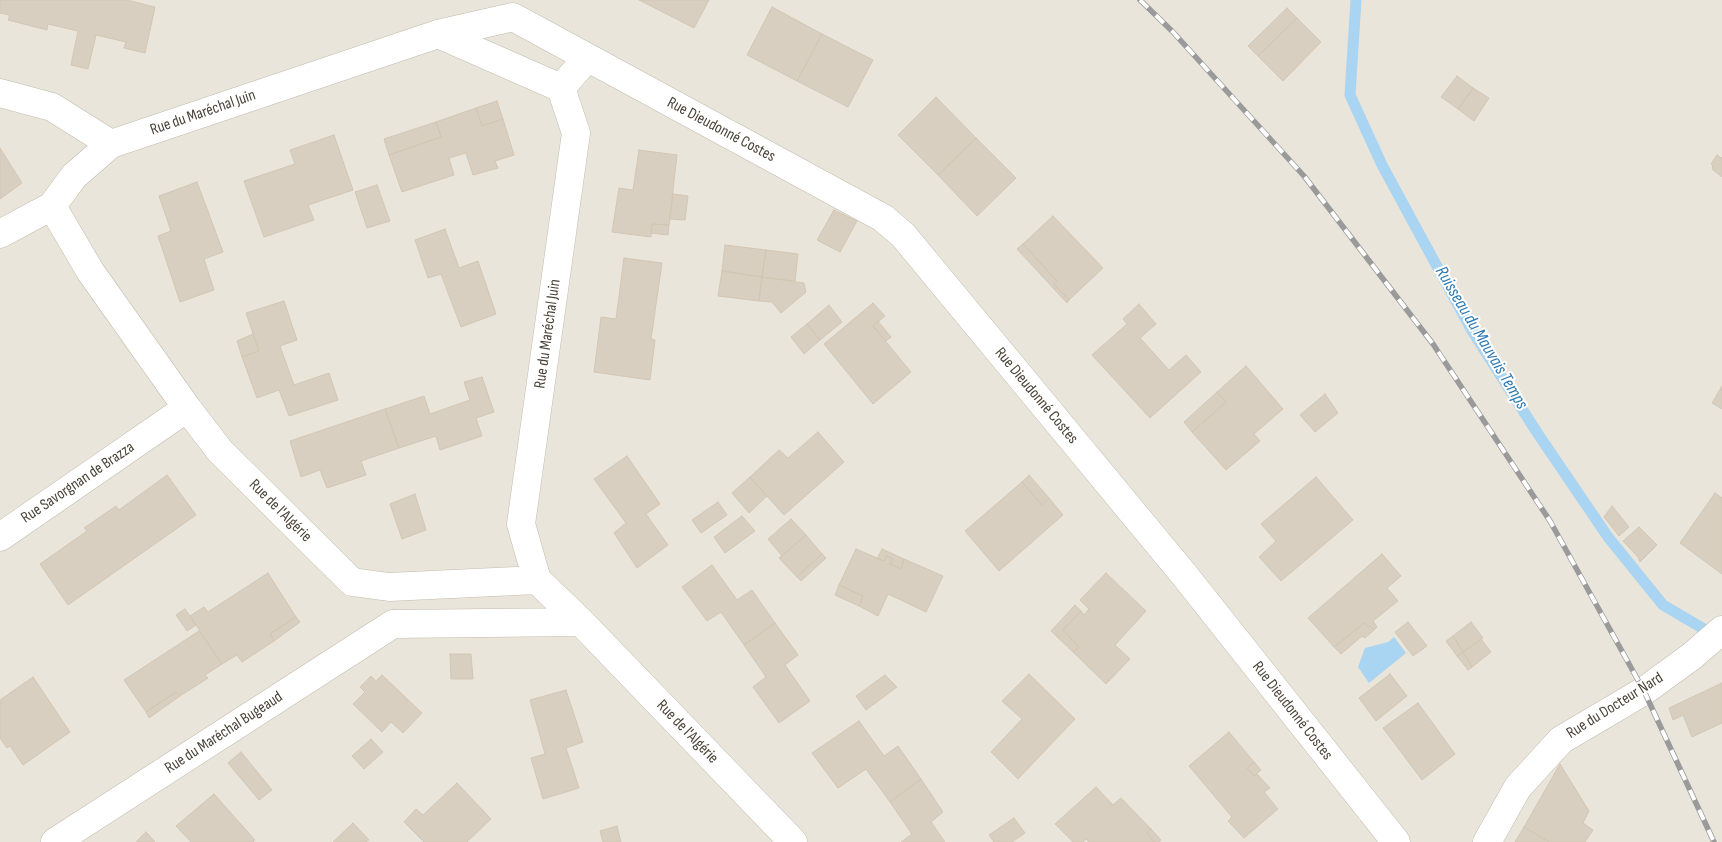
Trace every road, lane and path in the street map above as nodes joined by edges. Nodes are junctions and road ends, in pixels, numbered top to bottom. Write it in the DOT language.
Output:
graph roads {
  1 [pos="438,34"];
  2 [pos="587,58"];
  3 [pos="561,88"];
  4 [pos="0,93"];
  5 [pos="110,144"];
  6 [pos="52,206"];
  7 [pos="6,230"];
  8 [pos="187,408"];
  9 [pos="0,537"];
  10 [pos="537,580"];
  11 [pos="388,587"];
  12 [pos="581,622"];
  13 [pos="393,624"];
  14 [pos="1722,630"];
  15 [pos="56,842"];
  16 [pos="793,842"];
  17 [pos="1396,842"];
  18 [pos="1487,842"];
  1 -- 2 [label="street, Rue du Maréchal Juin"];
  1 -- 3 [label="street"];
  1 -- 5 [label="street, Rue du Maréchal Juin"];
  2 -- 3 [label="street"];
  2 -- 17 [label="street, Rue Dieudonné Costes"];
  3 -- 10 [label="street, Rue du Maréchal Juin"];
  4 -- 5 [label="street"];
  5 -- 6 [label="street"];
  6 -- 7 [label="street"];
  6 -- 8 [label="street, Rue de l'Algérie"];
  8 -- 9 [label="street, Rue Savorgnan de Brazza"];
  8 -- 11 [label="street, Rue de l'Algérie"];
  10 -- 11 [label="street, Rue de l'Algérie"];
  10 -- 12 [label="street, Rue de l'Algérie"];
  11 -- 13 [label="street"];
  12 -- 13 [label="street"];
  12 -- 16 [label="street, Rue de l'Algérie"];
  13 -- 15 [label="street, Rue du Maréchal Bugeaud"];
  14 -- 18 [label="street, Rue du Docteur Nard"];
}
